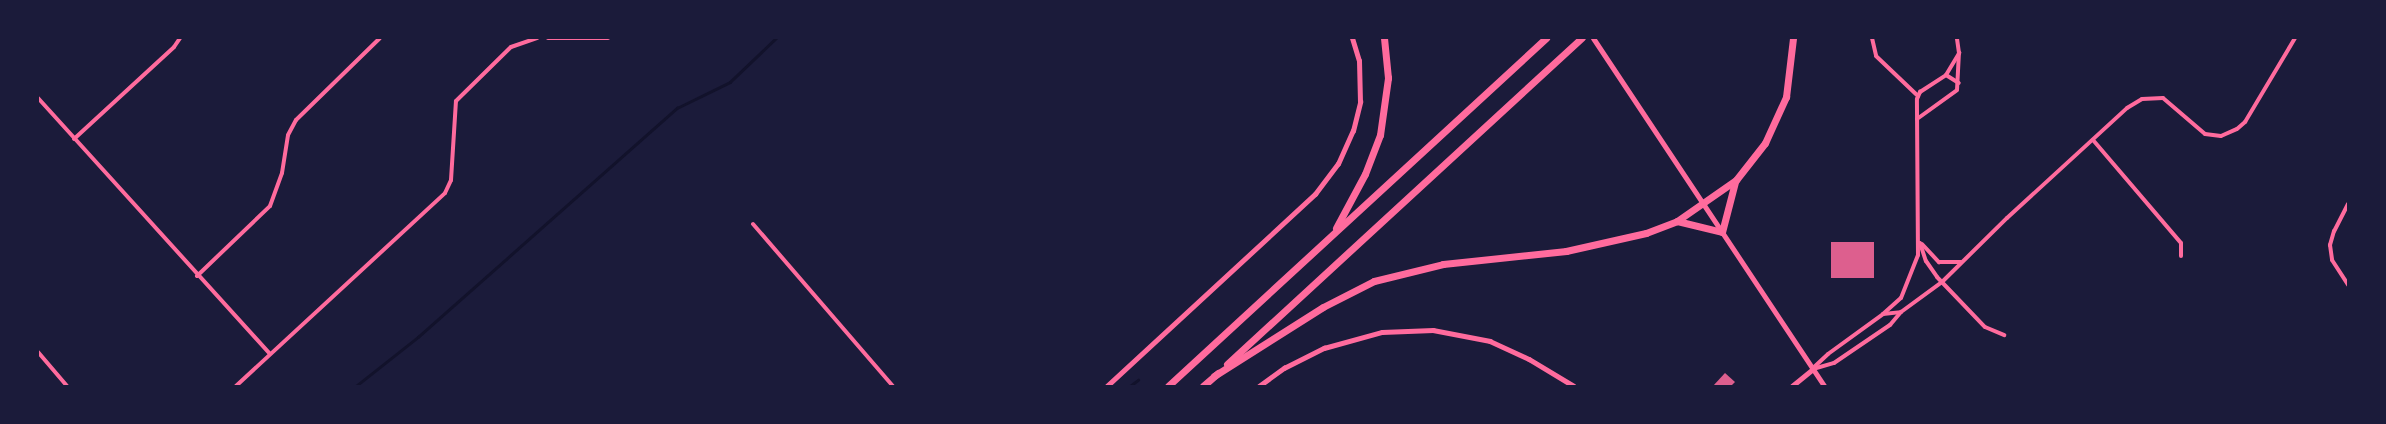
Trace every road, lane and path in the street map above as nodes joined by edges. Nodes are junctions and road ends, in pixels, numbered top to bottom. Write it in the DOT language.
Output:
graph roads {
  1 [pos="180,38"];
  2 [pos="380,38"];
  3 [pos="537,38"];
  4 [pos="548,38"];
  5 [pos="608,38"];
  6 [pos="1352,38"];
  7 [pos="1384,38"];
  8 [pos="1546,38"];
  9 [pos="1582,38"];
  10 [pos="1594,38"];
  11 [pos="1793,38"];
  12 [pos="1872,38"];
  13 [pos="1957,38"];
  14 [pos="2295,38"];
  15 [pos="1959,54"];
  16 [pos="1946,76"];
  17 [pos="1959,83"];
  18 [pos="1918,96"];
  19 [pos="38,98"];
  20 [pos="1917,119"];
  21 [pos="74,138"];
  22 [pos="2093,140"];
  23 [pos="1736,180"];
  24 [pos="1702,203"];
  25 [pos="2348,204"];
  26 [pos="1677,221"];
  27 [pos="753,224"];
  28 [pos="1722,232"];
  29 [pos="1334,233"];
  30 [pos="1920,241"];
  31 [pos="2180,256"];
  32 [pos="1961,262"];
  33 [pos="197,276"];
  34 [pos="1942,282"];
  35 [pos="2348,285"];
  36 [pos="1901,312"];
  37 [pos="1883,314"];
  38 [pos="2004,335"];
  39 [pos="38,352"];
  40 [pos="270,354"];
  41 [pos="1812,370"];
  42 [pos="1214,376"];
  43 [pos="66,386"];
  44 [pos="236,386"];
  45 [pos="893,386"];
  46 [pos="1107,386"];
  47 [pos="1168,386"];
  48 [pos="1203,386"];
  49 [pos="1259,386"];
  50 [pos="1574,386"];
  51 [pos="1792,386"];
  52 [pos="1824,386"];
  1 -- 21 [label="street"];
  2 -- 33 [label="street"];
  3 -- 40 [label="street"];
  4 -- 5 [label="street"];
  6 -- 46 [label="street"];
  7 -- 29 [label="highway"];
  8 -- 29 [label="highway"];
  9 -- 42 [label="highway"];
  10 -- 24 [label="main road"];
  11 -- 23 [label="highway"];
  12 -- 18 [label="street"];
  13 -- 15 [label="street"];
  14 -- 22 [label="street"];
  15 -- 16 [label="street"];
  15 -- 17 [label="street"];
  16 -- 17 [label="street"];
  16 -- 18 [label="street"];
  17 -- 20 [label="street"];
  18 -- 20 [label="street"];
  19 -- 21 [label="street"];
  20 -- 30 [label="street"];
  21 -- 33 [label="street"];
  22 -- 31 [label="street"];
  22 -- 32 [label="street"];
  23 -- 24 [label="highway"];
  23 -- 28 [label="highway"];
  24 -- 26 [label="highway"];
  24 -- 28 [label="main road"];
  25 -- 35 [label="street"];
  26 -- 28 [label="highway"];
  26 -- 42 [label="highway"];
  27 -- 45 [label="street"];
  28 -- 41 [label="main road"];
  29 -- 47 [label="highway"];
  30 -- 32 [label="street"];
  30 -- 34 [label="street"];
  30 -- 37 [label="street"];
  32 -- 34 [label="street"];
  33 -- 40 [label="street"];
  34 -- 36 [label="street"];
  34 -- 38 [label="street"];
  36 -- 37 [label="street"];
  36 -- 41 [label="street"];
  37 -- 41 [label="street"];
  39 -- 43 [label="street"];
  40 -- 44 [label="street"];
  41 -- 51 [label="street"];
  41 -- 52 [label="main road"];
  42 -- 48 [label="highway"];
  49 -- 50 [label="street"];
}
